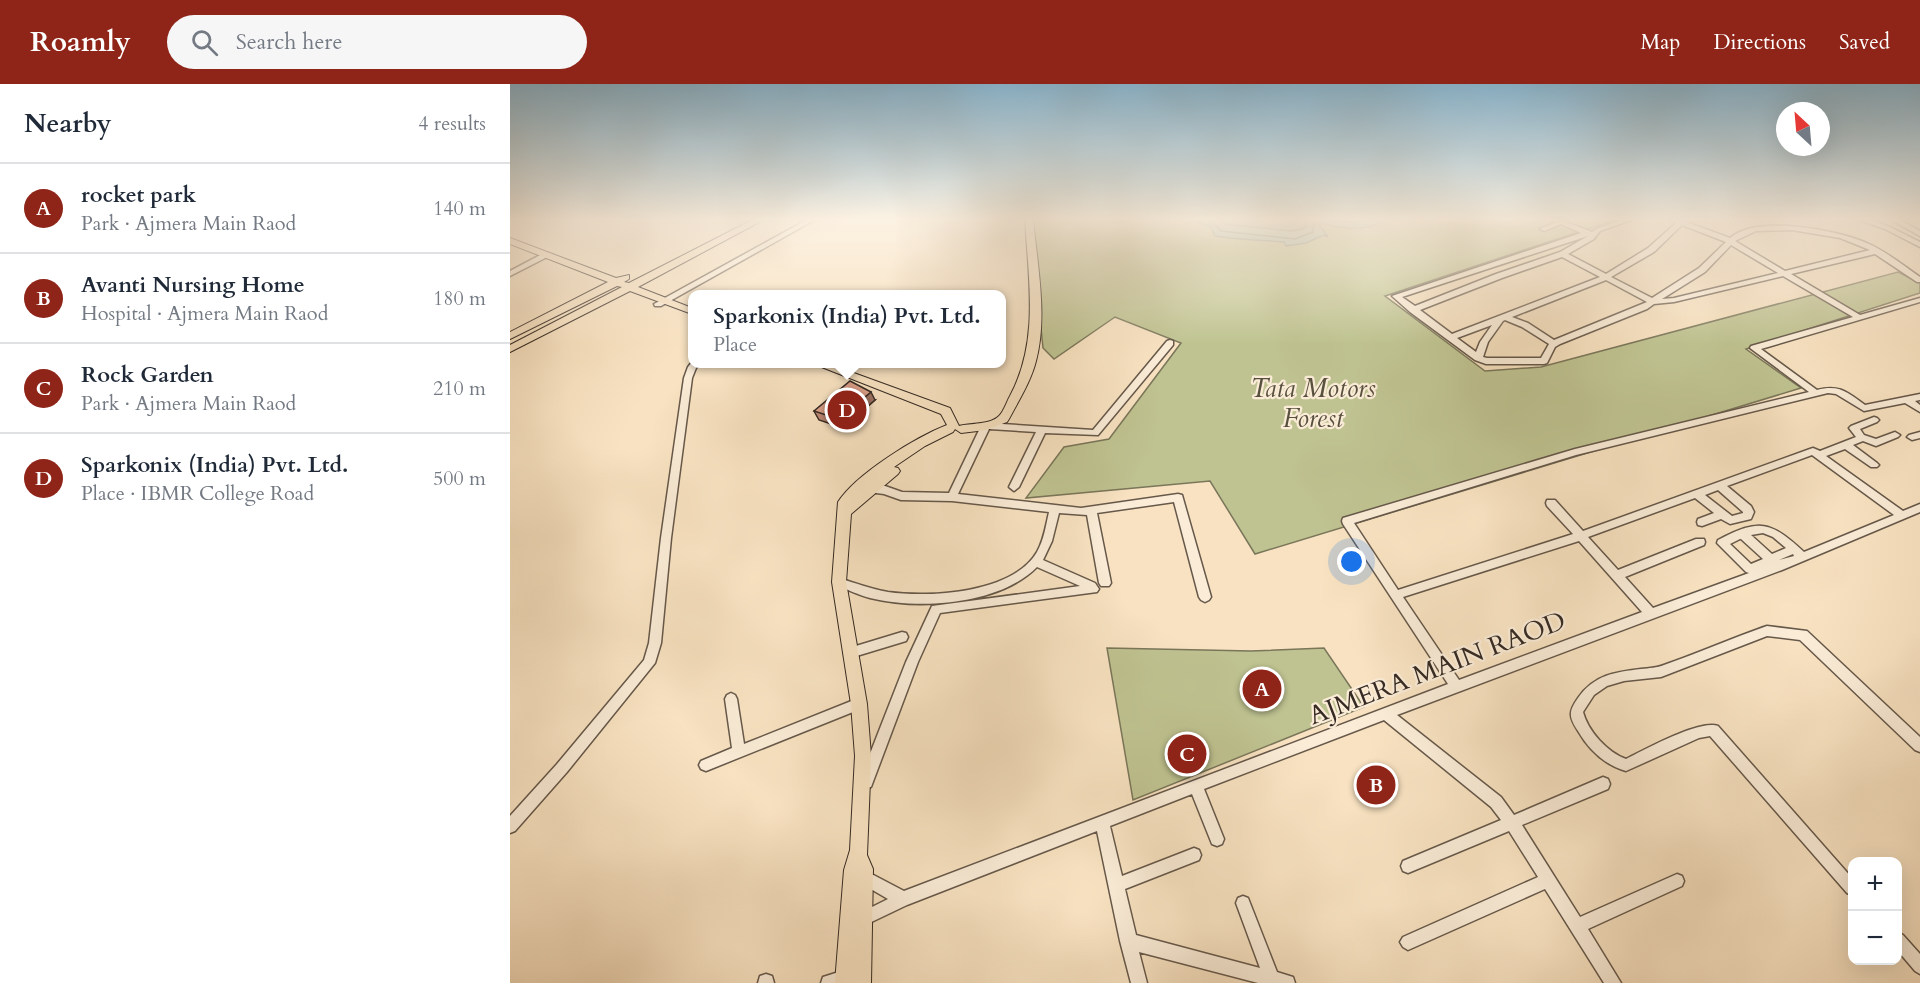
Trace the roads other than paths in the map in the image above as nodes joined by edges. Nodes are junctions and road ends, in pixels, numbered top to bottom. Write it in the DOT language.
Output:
graph roads {
  1 [pos="537,260"];
  2 [pos="550,260"];
  3 [pos="667,260"];
  4 [pos="674,260"];
  5 [pos="738,260"];
  6 [pos="1028,260"];
  7 [pos="1030,260"];
  8 [pos="1509,260"];
  9 [pos="1546,260"];
  10 [pos="1573,260"];
  11 [pos="1634,260"];
  12 [pos="1712,260"];
  13 [pos="1763,260"];
  14 [pos="1839,260"];
  15 [pos="1890,260"];
  16 [pos="1785,273"];
  17 [pos="510,274"];
  18 [pos="1604,278"];
  19 [pos="1920,280"];
  20 [pos="616,287"];
  21 [pos="1031,293"];
  22 [pos="1920,300"];
  23 [pos="661,302"];
  24 [pos="1653,302"];
  25 [pos="688,310"];
  26 [pos="1413,310"];
  27 [pos="688,315"];
  28 [pos="1503,318"];
  29 [pos="1860,318"];
  30 [pos="510,336"];
  31 [pos="1450,338"];
  32 [pos="1170,343"];
  33 [pos="1554,344"];
  34 [pos="510,349"];
  35 [pos="1478,358"];
  36 [pos="692,368"];
  37 [pos="833,368"];
  38 [pos="1816,393"];
  39 [pos="1920,397"];
  40 [pos="1907,400"];
  41 [pos="1920,409"];
  42 [pos="1874,420"];
  43 [pos="986,426"];
  44 [pos="954,429"];
  45 [pos="1042,430"];
  46 [pos="1895,435"];
  47 [pos="1861,437"];
  48 [pos="1846,445"];
  49 [pos="1819,456"];
  50 [pos="1874,465"];
  51 [pos="1720,486"];
  52 [pos="1014,487"];
  53 [pos="872,489"];
  54 [pos="1697,494"];
  55 [pos="952,497"];
  56 [pos="1551,504"];
  57 [pos="1920,508"];
  58 [pos="1055,510"];
  59 [pos="844,512"];
  60 [pos="1092,513"];
  61 [pos="1722,514"];
  62 [pos="1902,515"];
  63 [pos="1702,522"];
  64 [pos="1742,534"];
  65 [pos="1581,536"];
  66 [pos="1700,542"];
  67 [pos="1799,553"];
  68 [pos="1036,562"];
  69 [pos="1775,563"];
  70 [pos="1616,576"];
  71 [pos="839,582"];
  72 [pos="1105,583"];
  73 [pos="1396,595"];
  74 [pos="1205,597"];
  75 [pos="1651,614"];
  76 [pos="902,637"];
  77 [pos="850,653"];
  78 [pos="1456,686"];
  79 [pos="731,699"];
  80 [pos="859,704"];
  81 [pos="1385,713"];
  82 [pos="1920,746"];
  83 [pos="739,752"];
  84 [pos="706,765"];
  85 [pos="1604,784"];
  86 [pos="1196,786"];
  87 [pos="861,794"];
  88 [pos="1102,822"];
  89 [pos="1512,823"];
  90 [pos="510,826"];
  91 [pos="1217,839"];
  92 [pos="1194,855"];
  93 [pos="1408,866"];
  94 [pos="858,870"];
  95 [pos="1548,880"];
  96 [pos="1677,881"];
  97 [pos="1848,883"];
  98 [pos="1117,885"];
  99 [pos="903,899"];
  100 [pos="1243,903"];
  101 [pos="856,921"];
  102 [pos="1577,926"];
  103 [pos="1128,941"];
  104 [pos="1408,942"];
  105 [pos="1902,945"];
  106 [pos="1920,966"];
  107 [pos="1271,978"];
  108 [pos="845,982"];
  109 [pos="1139,983"];
  110 [pos="1287,983"];
  111 [pos="1613,983"];
  1 -- 17 [label="street"];
  2 -- 20 [label="main road"];
  3 -- 20 [label="main road"];
  4 -- 20 [label="main road"];
  5 -- 23 [label="street"];
  6 -- 21 [label="main road"];
  7 -- 21 [label="main road"];
  8 -- 26 [label="street"];
  9 -- 26 [label="street"];
  10 -- 18 [label="street"];
  11 -- 18 [label="street"];
  12 -- 24 [label="street"];
  13 -- 16 [label="street"];
  14 -- 16 [label="street"];
  15 -- 19 [label="street"];
  16 -- 24 [label="street"];
  16 -- 29 [label="street"];
  18 -- 24 [label="street"];
  18 -- 28 [label="street"];
  20 -- 23 [label="main road"];
  20 -- 30 [label="main road"];
  20 -- 34 [label="main road"];
  21 -- 43 [label="main road"];
  22 -- 29 [label="street"];
  23 -- 25 [label="main road"];
  23 -- 27 [label="main road"];
  24 -- 33 [label="street"];
  26 -- 31 [label="street"];
  28 -- 31 [label="street"];
  28 -- 33 [label="street"];
  28 -- 35 [label="street"];
  29 -- 38 [label="street"];
  31 -- 35 [label="street"];
  32 -- 45 [label="street"];
  33 -- 35 [label="street"];
  36 -- 90 [label="street"];
  37 -- 44 [label="main road"];
  38 -- 40 [label="street"];
  38 -- 73 [label="street"];
  39 -- 40 [label="street"];
  40 -- 41 [label="street"];
  42 -- 47 [label="street"];
  43 -- 44 [label="main road"];
  43 -- 45 [label="street"];
  43 -- 55 [label="street"];
  44 -- 53 [label="main road"];
  44 -- 59 [label="main road"];
  45 -- 52 [label="street"];
  46 -- 47 [label="street"];
  47 -- 48 [label="street"];
  48 -- 49 [label="street"];
  48 -- 50 [label="street"];
  49 -- 51 [label="street"];
  49 -- 62 [label="street"];
  51 -- 54 [label="street"];
  51 -- 61 [label="street"];
  53 -- 55 [label="street"];
  53 -- 59 [label="main road"];
  54 -- 61 [label="street"];
  54 -- 65 [label="street"];
  55 -- 58 [label="street"];
  56 -- 65 [label="street"];
  57 -- 62 [label="street, AJMERA MAIN RAOD"];
  58 -- 60 [label="street"];
  58 -- 68 [label="street"];
  59 -- 71 [label="main road"];
  60 -- 72 [label="street"];
  60 -- 74 [label="street"];
  61 -- 63 [label="street"];
  62 -- 67 [label="street, AJMERA MAIN RAOD"];
  64 -- 67 [label="street"];
  64 -- 69 [label="street"];
  64 -- 69 [label="street"];
  65 -- 70 [label="street"];
  65 -- 73 [label="street"];
  66 -- 70 [label="street"];
  67 -- 69 [label="street, AJMERA MAIN RAOD"];
  68 -- 71 [label="street"];
  68 -- 87 [label="street"];
  69 -- 75 [label="street, AJMERA MAIN RAOD"];
  70 -- 75 [label="street"];
  71 -- 77 [label="main road"];
  73 -- 78 [label="street"];
  75 -- 78 [label="street, AJMERA MAIN RAOD"];
  76 -- 77 [label="street"];
  77 -- 80 [label="main road"];
  78 -- 81 [label="street, AJMERA MAIN RAOD"];
  79 -- 83 [label="street"];
  80 -- 83 [label="street"];
  80 -- 87 [label="main road"];
  81 -- 86 [label="street, AJMERA MAIN RAOD"];
  81 -- 89 [label="street"];
  82 -- 97 [label="street"];
  83 -- 84 [label="street"];
  85 -- 89 [label="street"];
  86 -- 88 [label="street, AJMERA MAIN RAOD"];
  86 -- 91 [label="street"];
  87 -- 94 [label="main road"];
  88 -- 98 [label="street"];
  88 -- 99 [label="street, AJMERA MAIN RAOD"];
  89 -- 93 [label="street"];
  89 -- 95 [label="street"];
  92 -- 98 [label="street"];
  94 -- 99 [label="street"];
  94 -- 101 [label="main road"];
  95 -- 102 [label="street"];
  95 -- 104 [label="street"];
  96 -- 102 [label="street"];
  98 -- 103 [label="street"];
  99 -- 101 [label="street, AJMERA MAIN RAOD"];
  100 -- 107 [label="street"];
  101 -- 108 [label="main road"];
  102 -- 111 [label="street"];
  103 -- 107 [label="street"];
  103 -- 109 [label="street"];
  105 -- 106 [label="street"];
  107 -- 110 [label="street"];
}
